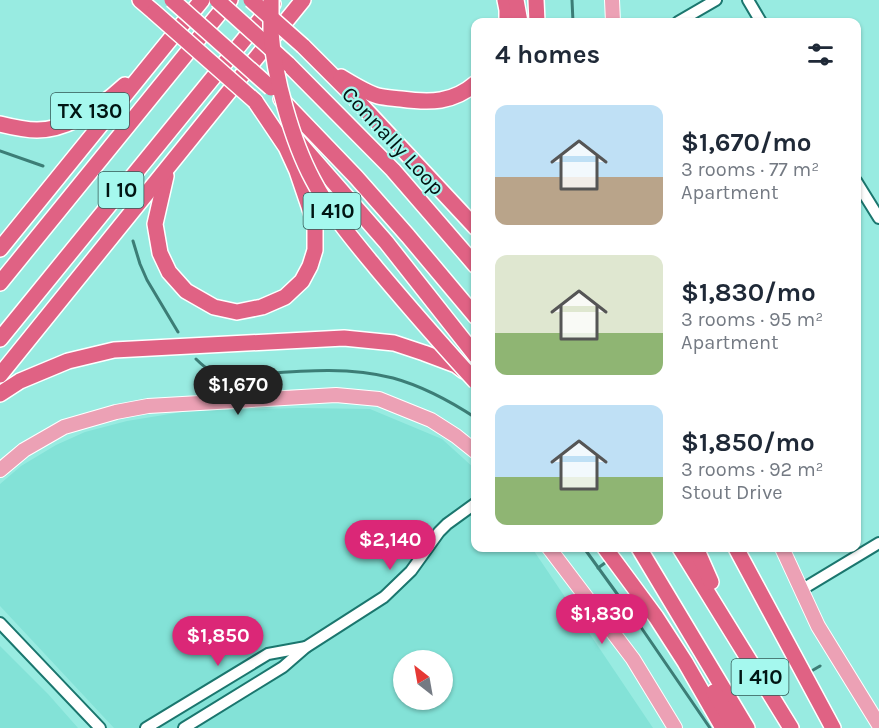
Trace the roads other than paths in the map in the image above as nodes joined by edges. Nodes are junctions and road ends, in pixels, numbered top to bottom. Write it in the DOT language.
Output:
graph roads {
  1 [pos="140,0"];
  2 [pos="172,0"];
  3 [pos="202,0"];
  4 [pos="217,0"];
  5 [pos="230,0"];
  6 [pos="251,0"];
  7 [pos="271,0"];
  8 [pos="276,0"];
  9 [pos="305,0"];
  10 [pos="505,0"];
  11 [pos="516,0"];
  12 [pos="536,0"];
  13 [pos="612,0"];
  14 [pos="716,0"];
  15 [pos="748,0"];
  16 [pos="507,18"];
  17 [pos="519,18"];
  18 [pos="537,18"];
  19 [pos="613,18"];
  20 [pos="685,18"];
  21 [pos="759,18"];
  22 [pos="162,50"];
  23 [pos="322,66"];
  24 [pos="471,87"];
  25 [pos="255,101"];
  26 [pos="0,124"];
  27 [pos="168,168"];
  28 [pos="861,189"];
  29 [pos="879,218"];
  30 [pos="471,223"];
  31 [pos="0,249"];
  32 [pos="471,260"];
  33 [pos="0,283"];
  34 [pos="471,311"];
  35 [pos="0,339"];
  36 [pos="471,350"];
  37 [pos="0,375"];
  38 [pos="471,376"];
  39 [pos="471,377"];
  40 [pos="0,394"];
  41 [pos="471,448"];
  42 [pos="0,470"];
  43 [pos="471,507"];
  44 [pos="879,543"];
  45 [pos="552,552"];
  46 [pos="608,552"];
  47 [pos="621,552"];
  48 [pos="641,552"];
  49 [pos="683,552"];
  50 [pos="698,552"];
  51 [pos="738,552"];
  52 [pos="784,552"];
  53 [pos="801,590"];
  54 [pos="0,623"];
  55 [pos="729,626"];
  56 [pos="306,646"];
  57 [pos="879,725"];
  58 [pos="100,728"];
  59 [pos="146,728"];
  60 [pos="184,728"];
  61 [pos="675,728"];
  62 [pos="723,728"];
  63 [pos="736,728"];
  64 [pos="747,728"];
  65 [pos="791,728"];
  66 [pos="833,728"];
  1 -- 25 [label="highway, bridge"];
  2 -- 34 [label="highway, I 410, bridge"];
  3 -- 22 [label="highway, TX 130"];
  4 -- 32 [label="highway, Connally Loop, bridge"];
  5 -- 33 [label="highway, I 10"];
  6 -- 23 [label="highway, bridge"];
  7 -- 38 [label="highway, I 410, bridge"];
  8 -- 35 [label="highway, I 10"];
  9 -- 27 [label="highway"];
  10 -- 16 [label="highway"];
  11 -- 17 [label="highway"];
  12 -- 18 [label="highway"];
  13 -- 19 [label="main road"];
  14 -- 20 [label="street"];
  15 -- 21 [label="street"];
  22 -- 26 [label="highway, TX 130"];
  22 -- 31 [label="highway"];
  23 -- 24 [label="highway"];
  23 -- 30 [label="highway"];
  25 -- 27 [label="highway"];
  25 -- 36 [label="highway"];
  27 -- 37 [label="highway"];
  28 -- 29 [label="street"];
  39 -- 40 [label="highway"];
  41 -- 42 [label="main road"];
  43 -- 56 [label="street"];
  44 -- 53 [label="street"];
  45 -- 61 [label="main road"];
  46 -- 62 [label="highway"];
  47 -- 63 [label="highway"];
  48 -- 64 [label="highway, I 410"];
  49 -- 55 [label="highway, I 410"];
  50 -- 55 [label="highway"];
  51 -- 66 [label="highway"];
  52 -- 53 [label="main road"];
  53 -- 57 [label="main road"];
  54 -- 58 [label="street"];
  55 -- 65 [label="highway, I 410"];
  56 -- 59 [label="street"];
  56 -- 60 [label="street"];
}
